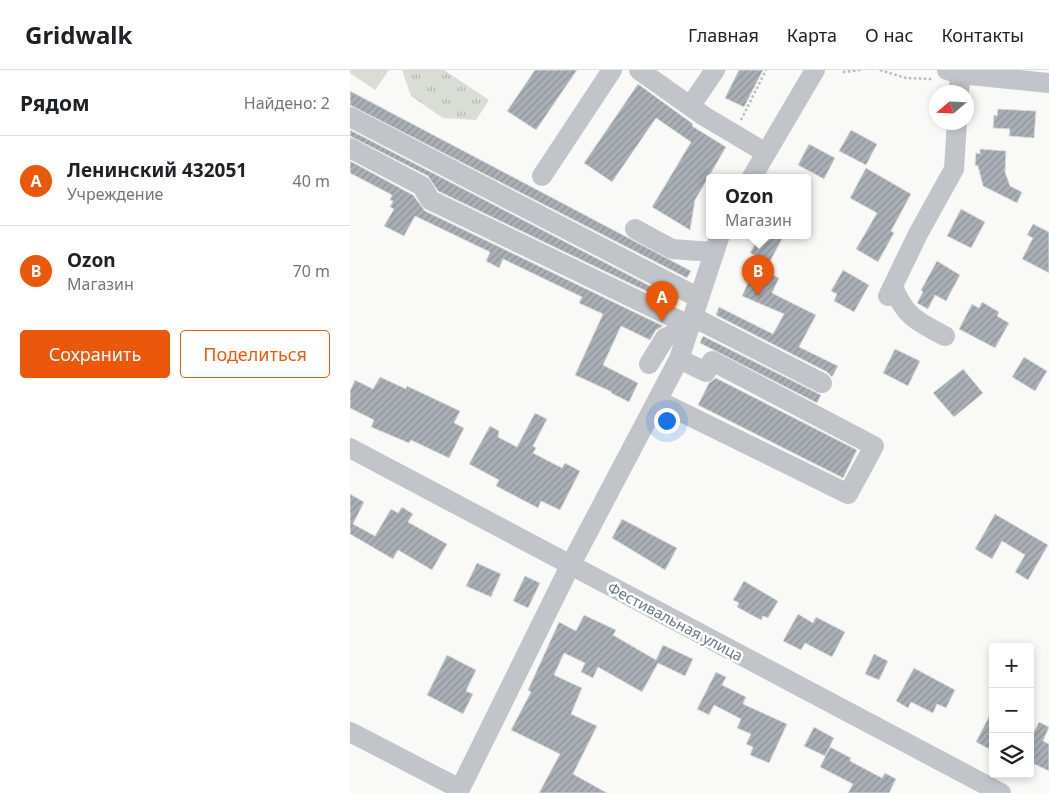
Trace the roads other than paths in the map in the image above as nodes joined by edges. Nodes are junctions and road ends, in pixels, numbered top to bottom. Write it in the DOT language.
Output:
graph roads {
  1 [pos="612,70"];
  2 [pos="639,70"];
  3 [pos="715,70"];
  4 [pos="812,72"];
  5 [pos="1005,74"];
  6 [pos="955,77"];
  7 [pos="1049,83"];
  8 [pos="691,105"];
  9 [pos="350,116"];
  10 [pos="956,130"];
  11 [pos="350,148"];
  12 [pos="766,153"];
  13 [pos="754,174"];
  14 [pos="542,176"];
  15 [pos="635,229"];
  16 [pos="717,243"];
  17 [pos="699,298"];
  18 [pos="692,321"];
  19 [pos="945,336"];
  20 [pos="678,360"];
  21 [pos="649,364"];
  22 [pos="822,383"];
  23 [pos="659,401"];
  24 [pos="350,448"];
  25 [pos="570,566"];
  26 [pos="350,732"];
  27 [pos="459,791"];
  28 [pos="1001,793"];
  1 -- 14 [label="street"];
  2 -- 8 [label="street"];
  3 -- 8 [label="street"];
  4 -- 12 [label="street"];
  5 -- 6 [label="street"];
  5 -- 7 [label="street"];
  8 -- 12 [label="street"];
  9 -- 17 [label="street"];
  10 -- 19 [label="street"];
  11 -- 18 [label="street"];
  12 -- 13 [label="street"];
  15 -- 16 [label="street"];
  16 -- 17 [label="street"];
  17 -- 18 [label="street"];
  18 -- 20 [label="street"];
  18 -- 21 [label="street"];
  18 -- 22 [label="street"];
  20 -- 23 [label="street"];
  20 -- 23 [label="street"];
  23 -- 25 [label="street"];
  24 -- 25 [label="street, Фестивальная улица"];
  25 -- 27 [label="street"];
  25 -- 28 [label="street, Фестивальная улица"];
  26 -- 27 [label="street"];
}
